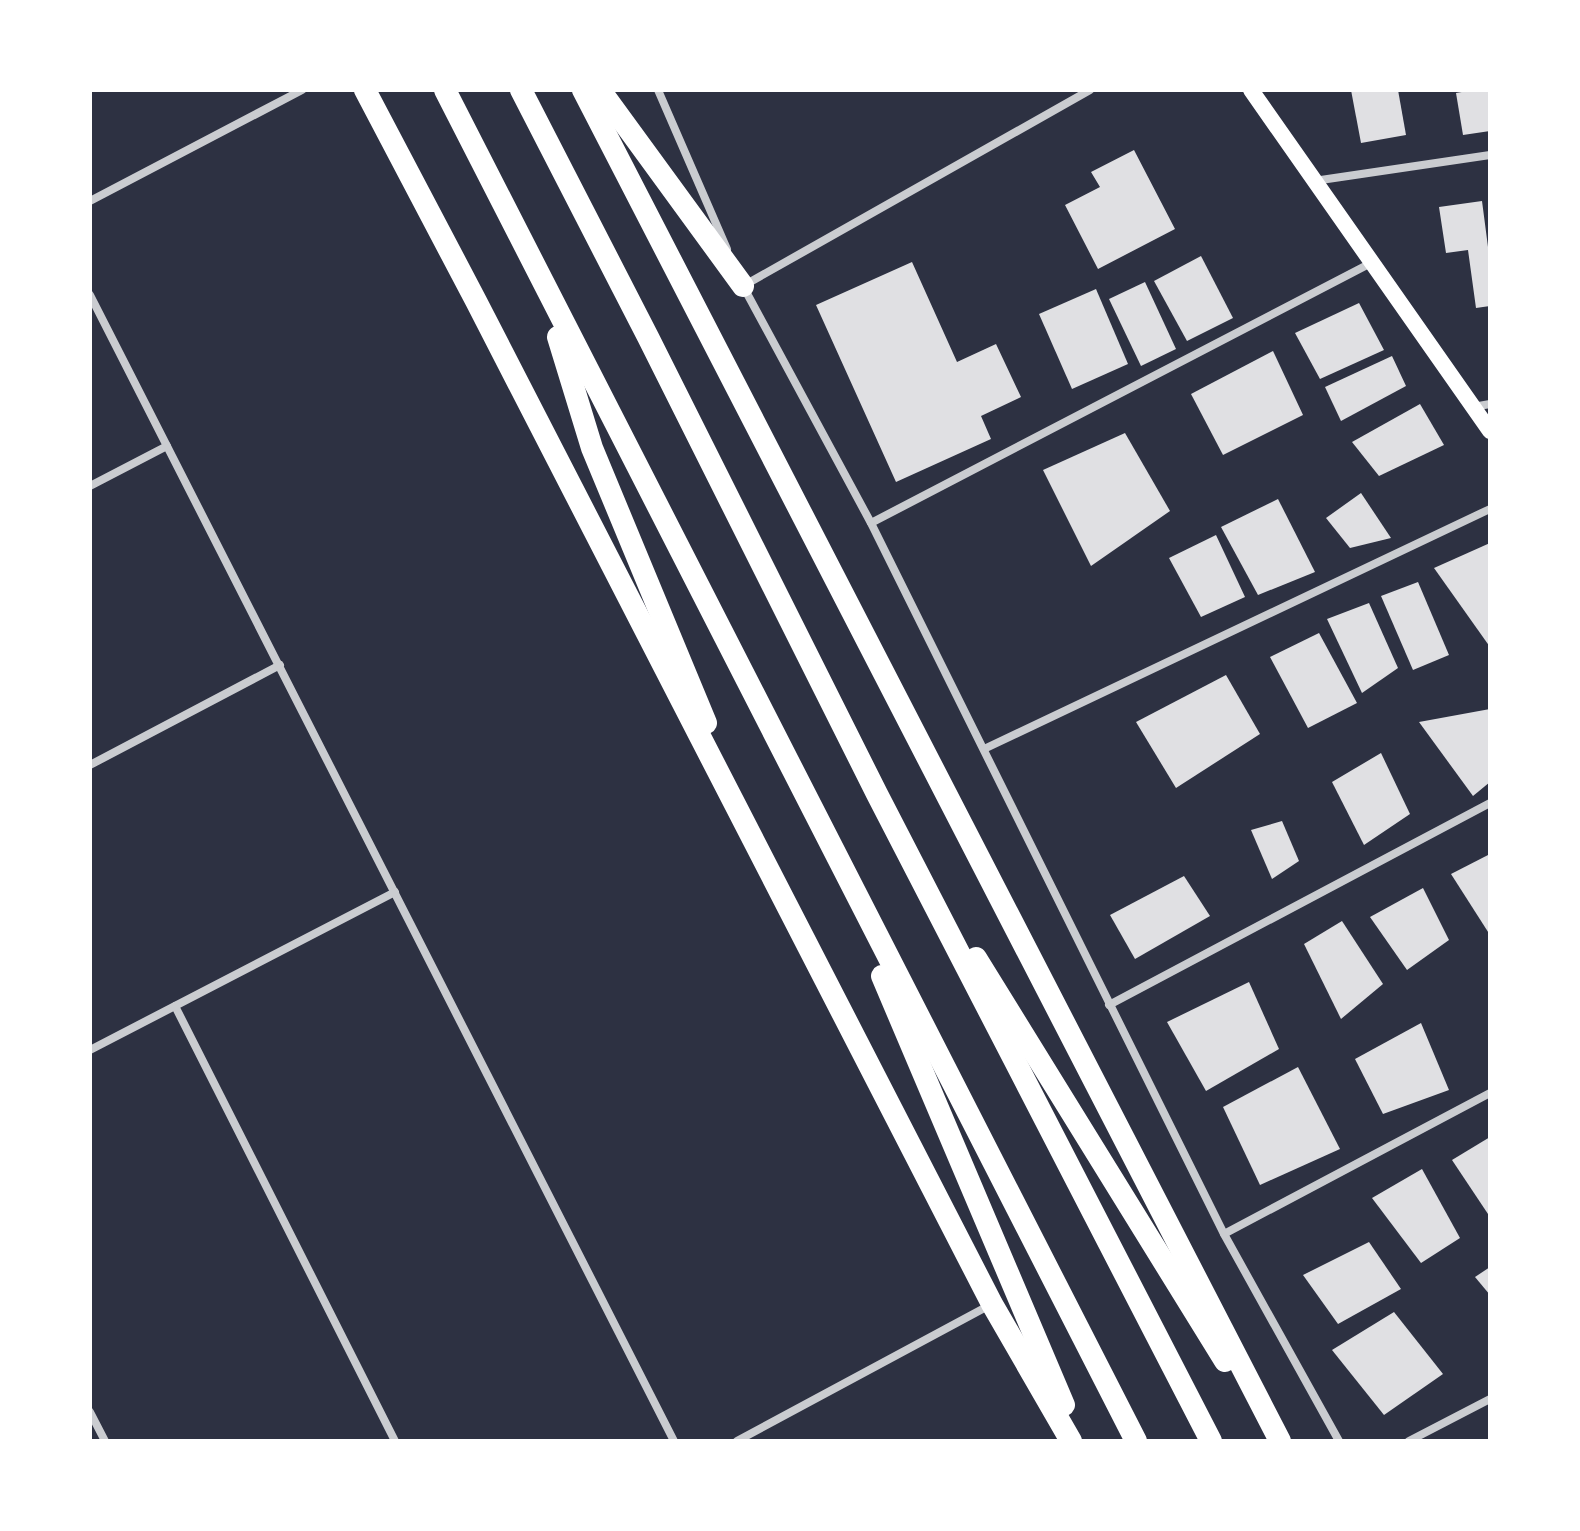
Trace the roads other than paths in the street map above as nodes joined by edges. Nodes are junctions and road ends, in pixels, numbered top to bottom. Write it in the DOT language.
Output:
graph roads {
  1 [pos="302,90"];
  2 [pos="365,90"];
  3 [pos="445,90"];
  4 [pos="521,90"];
  5 [pos="583,90"];
  6 [pos="600,90"];
  7 [pos="658,90"];
  8 [pos="1090,90"];
  9 [pos="1251,90"];
  10 [pos="1490,155"];
  11 [pos="1313,181"];
  12 [pos="90,201"];
  13 [pos="1371,263"];
  14 [pos="542,282"];
  15 [pos="743,286"];
  16 [pos="90,295"];
  17 [pos="1490,404"];
  18 [pos="1472,407"];
  19 [pos="1490,431"];
  20 [pos="167,446"];
  21 [pos="90,486"];
  22 [pos="1490,509"];
  23 [pos="871,523"];
  24 [pos="280,665"];
  25 [pos="984,749"];
  26 [pos="90,765"];
  27 [pos="877,794"];
  28 [pos="1490,803"];
  29 [pos="810,806"];
  30 [pos="768,872"];
  31 [pos="395,892"];
  32 [pos="1109,1005"];
  33 [pos="175,1006"];
  34 [pos="90,1050"];
  35 [pos="1490,1093"];
  36 [pos="1224,1234"];
  37 [pos="992,1304"];
  38 [pos="1490,1399"];
  39 [pos="90,1412"];
  40 [pos="105,1441"];
  41 [pos="395,1441"];
  42 [pos="674,1441"];
  43 [pos="737,1441"];
  44 [pos="1071,1441"];
  45 [pos="1080,1441"];
  46 [pos="1136,1441"];
  47 [pos="1211,1441"];
  48 [pos="1273,1441"];
  49 [pos="1280,1441"];
  50 [pos="1339,1441"];
  51 [pos="1409,1441"];
  1 -- 12 [label="street"];
  2 -- 30 [label="highway"];
  3 -- 14 [label="highway"];
  4 -- 27 [label="highway"];
  5 -- 49 [label="highway"];
  6 -- 15 [label="highway"];
  7 -- 15 [label="street"];
  8 -- 15 [label="street"];
  9 -- 11 [label="main road"];
  10 -- 11 [label="street"];
  11 -- 13 [label="main road"];
  13 -- 18 [label="main road"];
  13 -- 23 [label="street"];
  14 -- 29 [label="highway"];
  14 -- 30 [label="highway"];
  15 -- 23 [label="street"];
  16 -- 20 [label="street"];
  17 -- 18 [label="street"];
  18 -- 19 [label="main road"];
  20 -- 21 [label="street"];
  20 -- 24 [label="street"];
  22 -- 25 [label="street"];
  23 -- 25 [label="street"];
  24 -- 26 [label="street"];
  24 -- 31 [label="street"];
  25 -- 32 [label="street"];
  27 -- 47 [label="highway"];
  27 -- 48 [label="highway"];
  28 -- 32 [label="street"];
  29 -- 45 [label="highway"];
  29 -- 46 [label="highway"];
  30 -- 37 [label="highway"];
  31 -- 33 [label="street"];
  31 -- 42 [label="street"];
  32 -- 36 [label="street"];
  33 -- 34 [label="street"];
  33 -- 41 [label="street"];
  35 -- 36 [label="street"];
  36 -- 50 [label="street"];
  37 -- 43 [label="street"];
  37 -- 44 [label="highway"];
  38 -- 51 [label="street"];
  39 -- 40 [label="street"];
}
